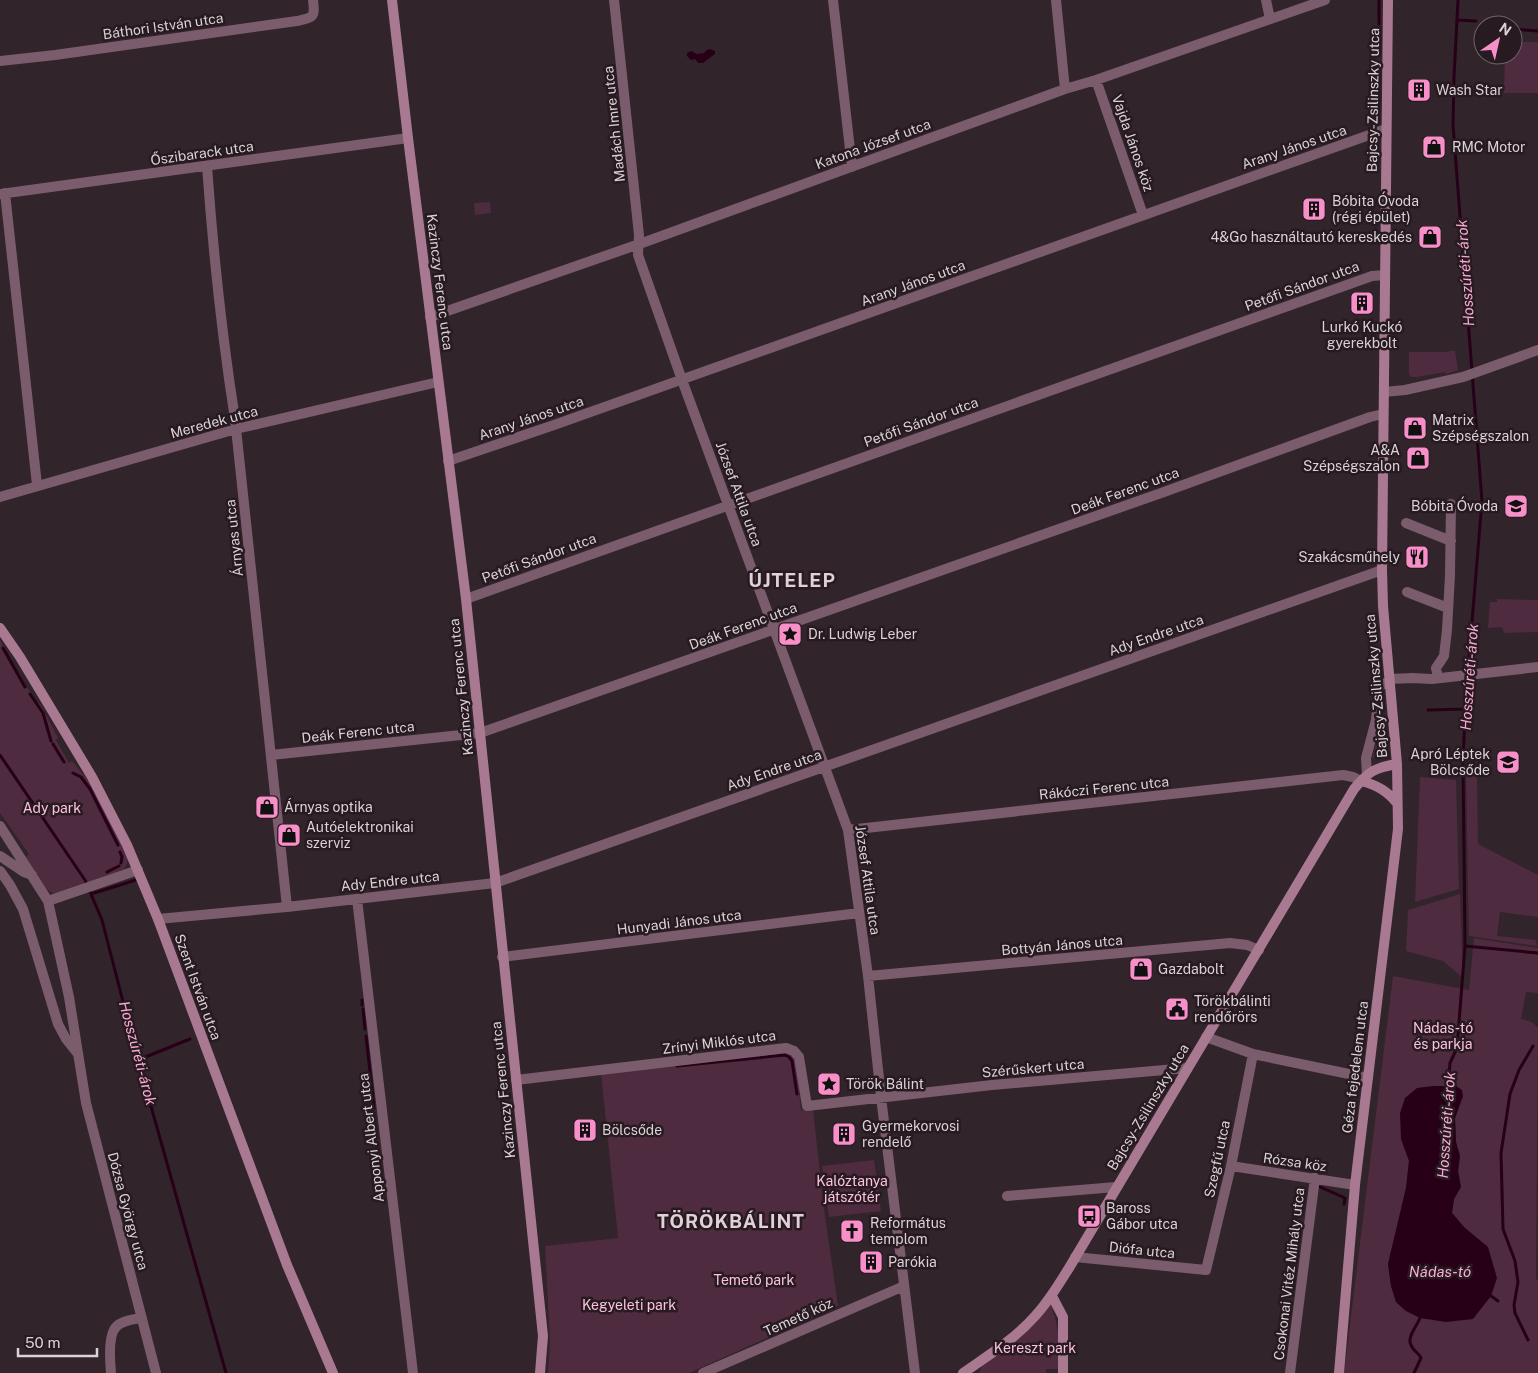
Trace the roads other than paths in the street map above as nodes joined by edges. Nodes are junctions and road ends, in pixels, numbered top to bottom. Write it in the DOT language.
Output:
graph roads {
  1 [pos="313,0"];
  2 [pos="392,0"];
  3 [pos="614,0"];
  4 [pos="833,0"];
  5 [pos="1056,0"];
  6 [pos="1266,0"];
  7 [pos="1325,0"];
  8 [pos="1388,0"];
  9 [pos="1270,19"];
  10 [pos="0,61"];
  11 [pos="1096,80"];
  12 [pos="1066,89"];
  13 [pos="1386,129"];
  14 [pos="408,138"];
  15 [pos="207,166"];
  16 [pos="852,167"];
  17 [pos="3,194"];
  18 [pos="1143,215"];
  19 [pos="639,244"];
  20 [pos="1385,275"];
  21 [pos="430,317"];
  22 [pos="1538,350"];
  23 [pos="682,380"];
  24 [pos="438,382"];
  25 [pos="1384,392"];
  26 [pos="1383,414"];
  27 [pos="236,430"];
  28 [pos="448,461"];
  29 [pos="37,486"];
  30 [pos="0,497"];
  31 [pos="1451,504"];
  32 [pos="728,506"];
  33 [pos="1406,523"];
  34 [pos="1451,541"];
  35 [pos="1382,570"];
  36 [pos="1407,592"];
  37 [pos="466,599"];
  38 [pos="1448,608"];
  39 [pos="0,628"];
  40 [pos="774,629"];
  41 [pos="1538,667"];
  42 [pos="1438,678"];
  43 [pos="1390,680"];
  44 [pos="480,733"];
  45 [pos="271,756"];
  46 [pos="1397,764"];
  47 [pos="826,767"];
  48 [pos="1364,778"];
  49 [pos="1397,803"];
  50 [pos="0,826"];
  51 [pos="848,830"];
  52 [pos="0,856"];
  53 [pos="138,870"];
  54 [pos="0,871"];
  55 [pos="32,875"];
  56 [pos="495,883"];
  57 [pos="357,899"];
  58 [pos="48,901"];
  59 [pos="287,907"];
  60 [pos="859,914"];
  61 [pos="158,919"];
  62 [pos="1259,950"];
  63 [pos="502,957"];
  64 [pos="868,976"];
  65 [pos="1206,1037"];
  66 [pos="1253,1054"];
  67 [pos="78,1055"];
  68 [pos="1187,1068"];
  69 [pos="1368,1078"];
  70 [pos="516,1080"];
  71 [pos="881,1097"];
  72 [pos="1231,1166"];
  73 [pos="1314,1178"];
  74 [pos="1356,1185"];
  75 [pos="1116,1187"];
  76 [pos="1007,1196"];
  77 [pos="1075,1257"];
  78 [pos="1206,1270"];
  79 [pos="904,1286"];
  80 [pos="1052,1296"];
  81 [pos="142,1318"];
  82 [pos="111,1373"];
  83 [pos="156,1373"];
  84 [pos="333,1373"];
  85 [pos="413,1373"];
  86 [pos="540,1373"];
  87 [pos="704,1373"];
  88 [pos="915,1373"];
  89 [pos="963,1373"];
  90 [pos="1063,1373"];
  91 [pos="1290,1373"];
  92 [pos="1339,1373"];
  1 -- 10 [label="street, Báthori István utca"];
  2 -- 14 [label="main road, Kazinczy Ferenc utca"];
  3 -- 19 [label="street, Madách Imre utca"];
  4 -- 16 [label="street"];
  5 -- 12 [label="street"];
  6 -- 9 [label="street"];
  7 -- 9 [label="street, Katona József utca"];
  8 -- 13 [label="main road, Bajcsy-Zsilinszky utca"];
  9 -- 11 [label="street, Katona József utca"];
  11 -- 12 [label="street, Katona József utca"];
  11 -- 18 [label="street, Vajda János köz"];
  12 -- 16 [label="street, Katona József utca"];
  13 -- 18 [label="street, Arany János utca"];
  13 -- 20 [label="main road, Bajcsy-Zsilinszky utca"];
  14 -- 15 [label="street, Őszibarack utca"];
  14 -- 21 [label="main road, Kazinczy Ferenc utca"];
  15 -- 17 [label="street, Őszibarack utca"];
  15 -- 27 [label="street, Árnyas utca"];
  16 -- 19 [label="street, Katona József utca"];
  17 -- 29 [label="street"];
  18 -- 23 [label="street, Arany János utca"];
  19 -- 21 [label="street, Katona József utca"];
  19 -- 23 [label="street, József Attila utca"];
  20 -- 25 [label="main road, Bajcsy-Zsilinszky utca"];
  20 -- 32 [label="street, Petőfi Sándor utca"];
  21 -- 24 [label="main road, Kazinczy Ferenc utca"];
  22 -- 25 [label="street"];
  23 -- 28 [label="street, Arany János utca"];
  23 -- 32 [label="street, József Attila utca"];
  24 -- 27 [label="street, Meredek utca"];
  24 -- 28 [label="main road, Kazinczy Ferenc utca"];
  25 -- 26 [label="main road, Bajcsy-Zsilinszky utca"];
  26 -- 35 [label="main road, Bajcsy-Zsilinszky utca"];
  26 -- 40 [label="street, Deák Ferenc utca"];
  27 -- 29 [label="street, Meredek utca"];
  27 -- 45 [label="street, Árnyas utca"];
  28 -- 37 [label="main road, Kazinczy Ferenc utca"];
  29 -- 30 [label="street, Meredek utca"];
  31 -- 34 [label="street"];
  32 -- 37 [label="street, Petőfi Sándor utca"];
  32 -- 40 [label="street, József Attila utca"];
  33 -- 34 [label="street"];
  34 -- 38 [label="street"];
  35 -- 43 [label="main road, Bajcsy-Zsilinszky utca"];
  35 -- 47 [label="street, Ady Endre utca"];
  36 -- 38 [label="street"];
  37 -- 44 [label="main road, Kazinczy Ferenc utca"];
  38 -- 42 [label="street"];
  39 -- 53 [label="main road, Szent István utca"];
  40 -- 44 [label="street, Deák Ferenc utca"];
  40 -- 47 [label="street, József Attila utca"];
  41 -- 42 [label="street"];
  42 -- 43 [label="street"];
  43 -- 46 [label="main road, Bajcsy-Zsilinszky utca"];
  43 -- 48 [label="street"];
  44 -- 45 [label="street, Deák Ferenc utca"];
  44 -- 56 [label="main road, Kazinczy Ferenc utca"];
  45 -- 59 [label="street, Árnyas utca"];
  46 -- 48 [label="main road, Bajcsy-Zsilinszky utca"];
  46 -- 49 [label="main road, Géza fejedelem utca"];
  47 -- 51 [label="street, József Attila utca"];
  47 -- 56 [label="street, Ady Endre utca"];
  48 -- 49 [label="main road"];
  48 -- 51 [label="street, Rákóczi Ferenc utca"];
  48 -- 62 [label="main road, Bajcsy-Zsilinszky utca"];
  49 -- 69 [label="main road, Géza fejedelem utca"];
  50 -- 55 [label="street, Dózsa György utca"];
  51 -- 60 [label="street, József Attila utca"];
  52 -- 55 [label="street, Dózsa György utca"];
  53 -- 58 [label="street"];
  53 -- 61 [label="main road, Szent István utca"];
  54 -- 67 [label="street, Dózsa György utca"];
  55 -- 58 [label="street, Dózsa György utca"];
  56 -- 57 [label="street, Ady Endre utca"];
  56 -- 63 [label="main road, Kazinczy Ferenc utca"];
  57 -- 59 [label="street, Ady Endre utca"];
  57 -- 85 [label="street, Apponyi Albert utca"];
  58 -- 67 [label="street, Dózsa György utca"];
  59 -- 61 [label="street, Ady Endre utca"];
  60 -- 63 [label="street, Hunyadi János utca"];
  60 -- 64 [label="street, József Attila utca"];
  61 -- 84 [label="main road, Szent István utca"];
  62 -- 64 [label="street, Bottyán János utca"];
  62 -- 65 [label="main road, Bajcsy-Zsilinszky utca"];
  63 -- 70 [label="main road, Kazinczy Ferenc utca"];
  64 -- 71 [label="street, József Attila utca"];
  65 -- 66 [label="street"];
  65 -- 68 [label="main road, Bajcsy-Zsilinszky utca"];
  66 -- 69 [label="street"];
  66 -- 72 [label="street, Szegfű utca"];
  67 -- 81 [label="street, Dózsa György utca"];
  68 -- 71 [label="street, Szérűskert utca"];
  68 -- 75 [label="main road, Bajcsy-Zsilinszky utca"];
  69 -- 74 [label="main road, Géza fejedelem utca"];
  70 -- 71 [label="street, Zrínyi Miklós utca"];
  70 -- 86 [label="main road, Kazinczy Ferenc utca"];
  71 -- 79 [label="street, József Attila utca"];
  72 -- 73 [label="street, Rózsa köz"];
  72 -- 78 [label="street, Szegfű utca"];
  73 -- 74 [label="street, Rózsa köz"];
  73 -- 91 [label="street, Csokonai Vitéz Mihály utca"];
  74 -- 92 [label="main road, Géza fejedelem utca"];
  75 -- 76 [label="street"];
  75 -- 77 [label="main road, Bajcsy-Zsilinszky utca"];
  77 -- 78 [label="street, Diófa utca"];
  77 -- 80 [label="main road, Bajcsy-Zsilinszky utca"];
  79 -- 87 [label="street, Temető köz"];
  79 -- 88 [label="street, József Attila utca"];
  80 -- 89 [label="main road, Bajcsy-Zsilinszky utca"];
  80 -- 90 [label="main road"];
  81 -- 82 [label="street"];
  81 -- 83 [label="street, Dózsa György utca"];
}
